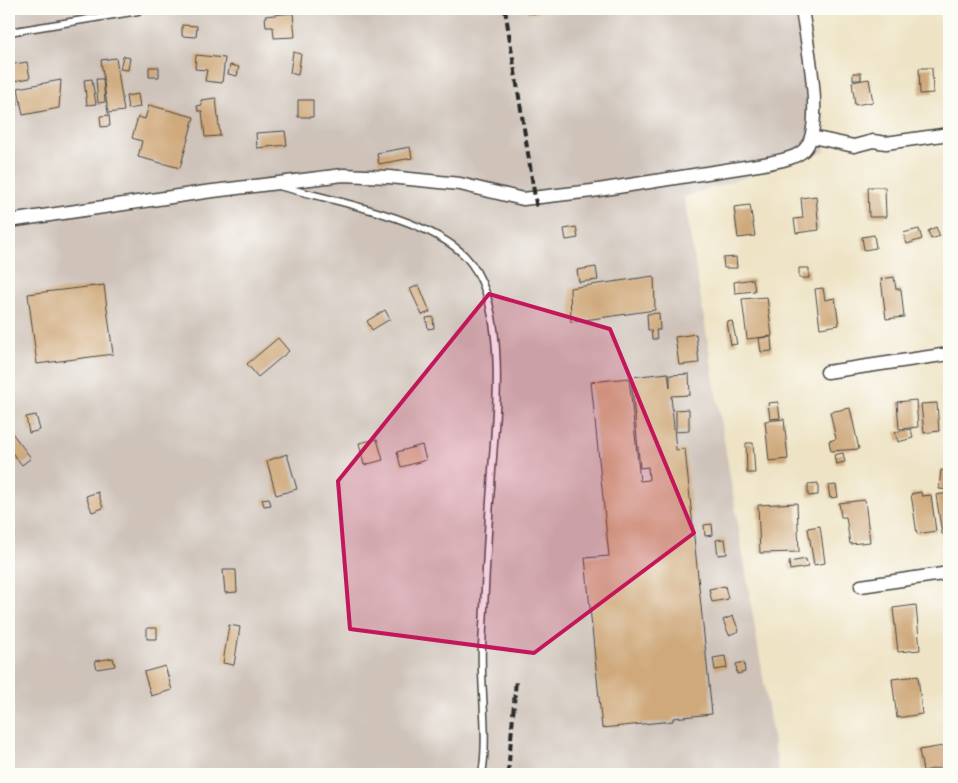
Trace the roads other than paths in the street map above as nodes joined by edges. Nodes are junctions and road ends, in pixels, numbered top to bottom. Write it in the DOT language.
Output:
graph roads {
  1 [pos="802,9"];
  2 [pos="138,11"];
  3 [pos="9,32"];
  4 [pos="949,134"];
  5 [pos="812,137"];
  6 [pos="268,183"];
  7 [pos="9,221"];
  8 [pos="949,354"];
  9 [pos="827,372"];
  10 [pos="949,573"];
  11 [pos="861,586"];
  12 [pos="482,774"];
  1 -- 5 [label="street"];
  2 -- 3 [label="lane"];
  4 -- 5 [label="street"];
  5 -- 6 [label="street"];
  6 -- 7 [label="street"];
  6 -- 12 [label="lane"];
  8 -- 9 [label="street"];
  10 -- 11 [label="street"];
}
